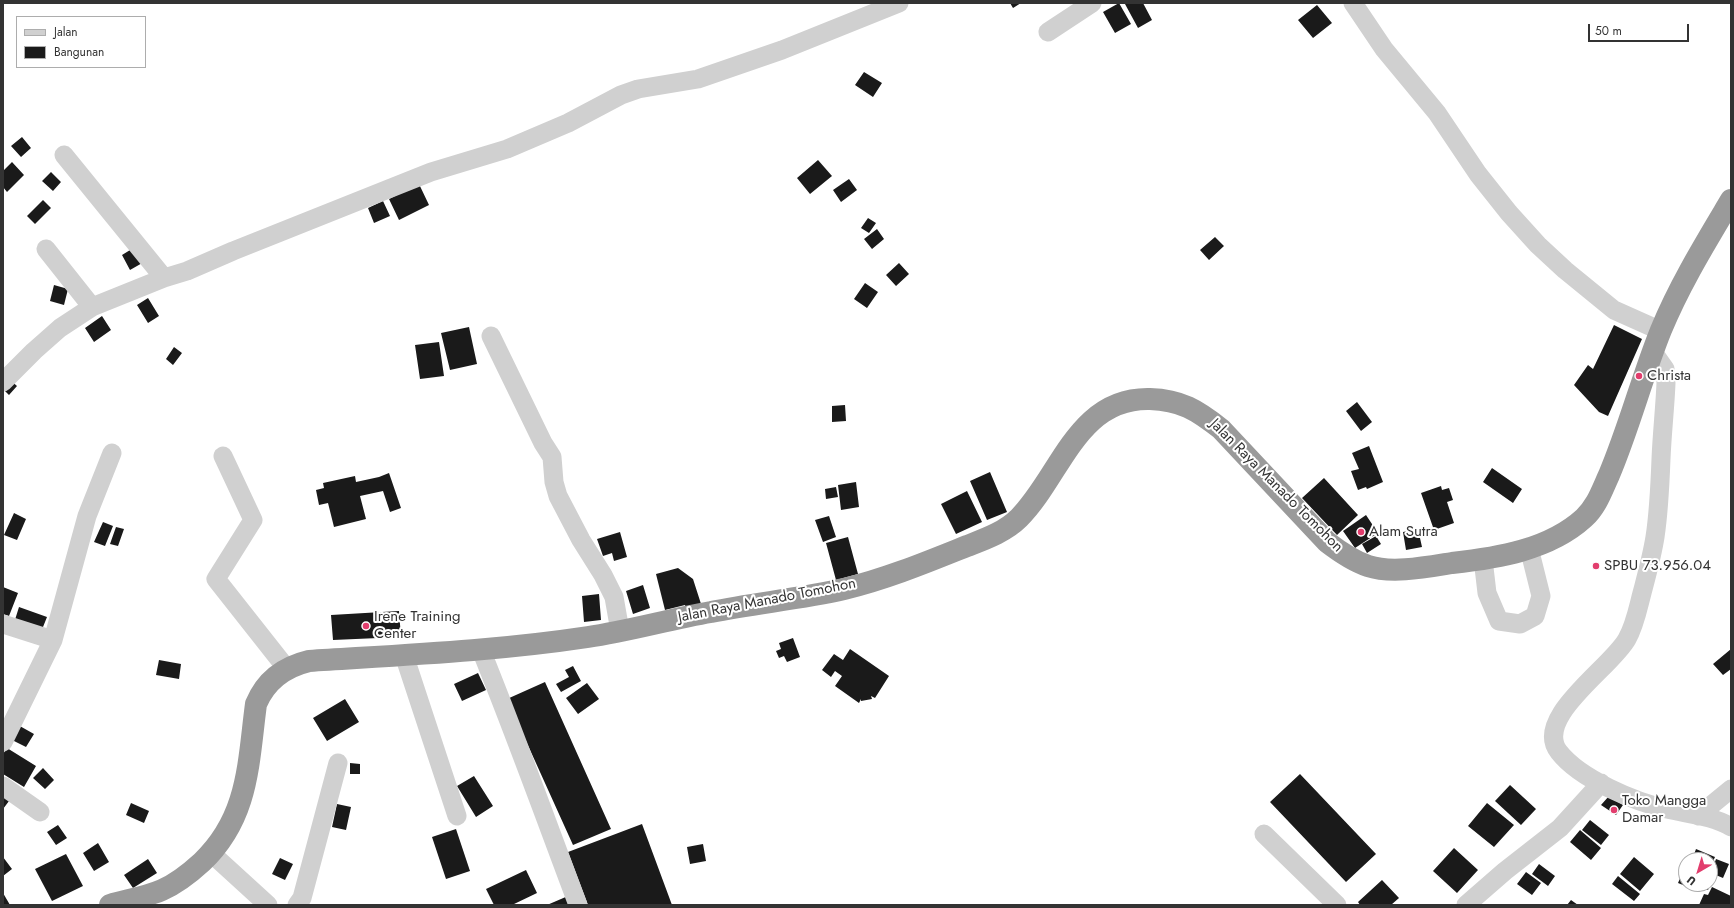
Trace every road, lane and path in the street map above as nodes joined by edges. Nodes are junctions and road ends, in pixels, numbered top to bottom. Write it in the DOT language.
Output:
graph roads {
  1 [pos="899,3"];
  2 [pos="1092,3"];
  3 [pos="1353,3"];
  4 [pos="1048,32"];
  5 [pos="64,155"];
  6 [pos="1731,200"];
  7 [pos="46,249"];
  8 [pos="164,278"];
  9 [pos="92,307"];
  10 [pos="1660,331"];
  11 [pos="491,336"];
  12 [pos="1654,352"];
  13 [pos="3,382"];
  14 [pos="112,453"];
  15 [pos="223,456"];
  16 [pos="1529,548"];
  17 [pos="1483,559"];
  18 [pos="3,624"];
  19 [pos="620,631"];
  20 [pos="53,640"];
  21 [pos="481,650"];
  22 [pos="404,655"];
  23 [pos="287,669"];
  24 [pos="3,742"];
  25 [pos="338,763"];
  26 [pos="1601,783"];
  27 [pos="3,786"];
  28 [pos="1731,789"];
  29 [pos="40,812"];
  30 [pos="457,816"];
  31 [pos="1698,816"];
  32 [pos="1731,827"];
  33 [pos="1264,834"];
  34 [pos="211,853"];
  35 [pos="110,905"];
  36 [pos="268,905"];
  37 [pos="297,905"];
  38 [pos="578,905"];
  39 [pos="1337,905"];
  40 [pos="1466,905"];
  1 -- 8 [label="street"];
  2 -- 4 [label="street"];
  3 -- 10 [label="street"];
  5 -- 8 [label="street"];
  6 -- 10 [label="highway, Jalan Raya Manado Tomohon"];
  7 -- 9 [label="street"];
  8 -- 9 [label="street"];
  9 -- 13 [label="street"];
  10 -- 12 [label="highway, Jalan Raya Manado Tomohon"];
  11 -- 19 [label="street"];
  12 -- 16 [label="highway, Jalan Raya Manado Tomohon"];
  12 -- 26 [label="street"];
  14 -- 20 [label="street"];
  15 -- 23 [label="street"];
  16 -- 17 [label="highway, Jalan Raya Manado Tomohon"];
  16 -- 17 [label="street"];
  17 -- 19 [label="highway, Jalan Raya Manado Tomohon"];
  18 -- 20 [label="street"];
  19 -- 21 [label="highway, Jalan Raya Manado Tomohon"];
  20 -- 24 [label="street"];
  21 -- 22 [label="highway, Jalan Raya Manado Tomohon"];
  21 -- 38 [label="street"];
  22 -- 23 [label="highway, Jalan Raya Manado Tomohon"];
  22 -- 30 [label="street"];
  23 -- 34 [label="highway, Jalan Raya Manado Tomohon"];
  25 -- 37 [label="street"];
  26 -- 31 [label="street"];
  26 -- 40 [label="street"];
  27 -- 29 [label="street"];
  28 -- 31 [label="street"];
  31 -- 32 [label="street"];
  33 -- 39 [label="street"];
  34 -- 35 [label="highway, Jalan Raya Manado Tomohon"];
  34 -- 36 [label="street"];
}
